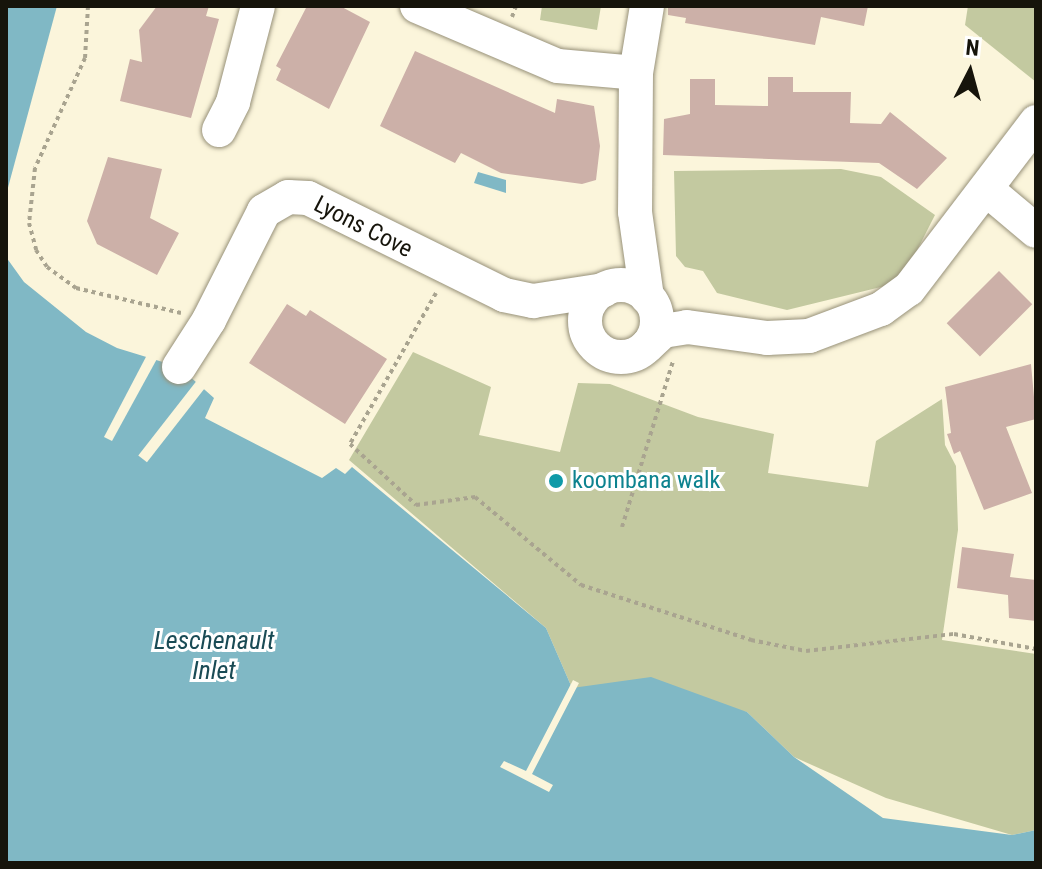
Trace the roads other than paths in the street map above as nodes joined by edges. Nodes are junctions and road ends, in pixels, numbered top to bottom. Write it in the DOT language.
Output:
graph roads {
  1 [pos="258,6"];
  2 [pos="417,6"];
  3 [pos="647,6"];
  4 [pos="636,73"];
  5 [pos="219,130"];
  6 [pos="1032,135"];
  7 [pos="986,189"];
  8 [pos="635,212"];
  9 [pos="1036,231"];
  10 [pos="606,289"];
  11 [pos="648,298"];
  12 [pos="533,301"];
  13 [pos="721,330"];
  14 [pos="588,335"];
  15 [pos="663,347"];
  16 [pos="179,367"];
  1 -- 5 [label="street"];
  2 -- 4 [label="street"];
  3 -- 4 [label="street"];
  4 -- 8 [label="street"];
  6 -- 7 [label="street"];
  7 -- 9 [label="street"];
  7 -- 13 [label="street"];
  8 -- 10 [label="street"];
  8 -- 11 [label="street"];
  10 -- 11 [label="street"];
  10 -- 12 [label="street, Lyons Cove"];
  10 -- 14 [label="street"];
  11 -- 13 [label="street"];
  11 -- 15 [label="street"];
  12 -- 14 [label="street, Lyons Cove"];
  12 -- 16 [label="street, Lyons Cove"];
  13 -- 15 [label="street"];
  14 -- 15 [label="street"];
}
